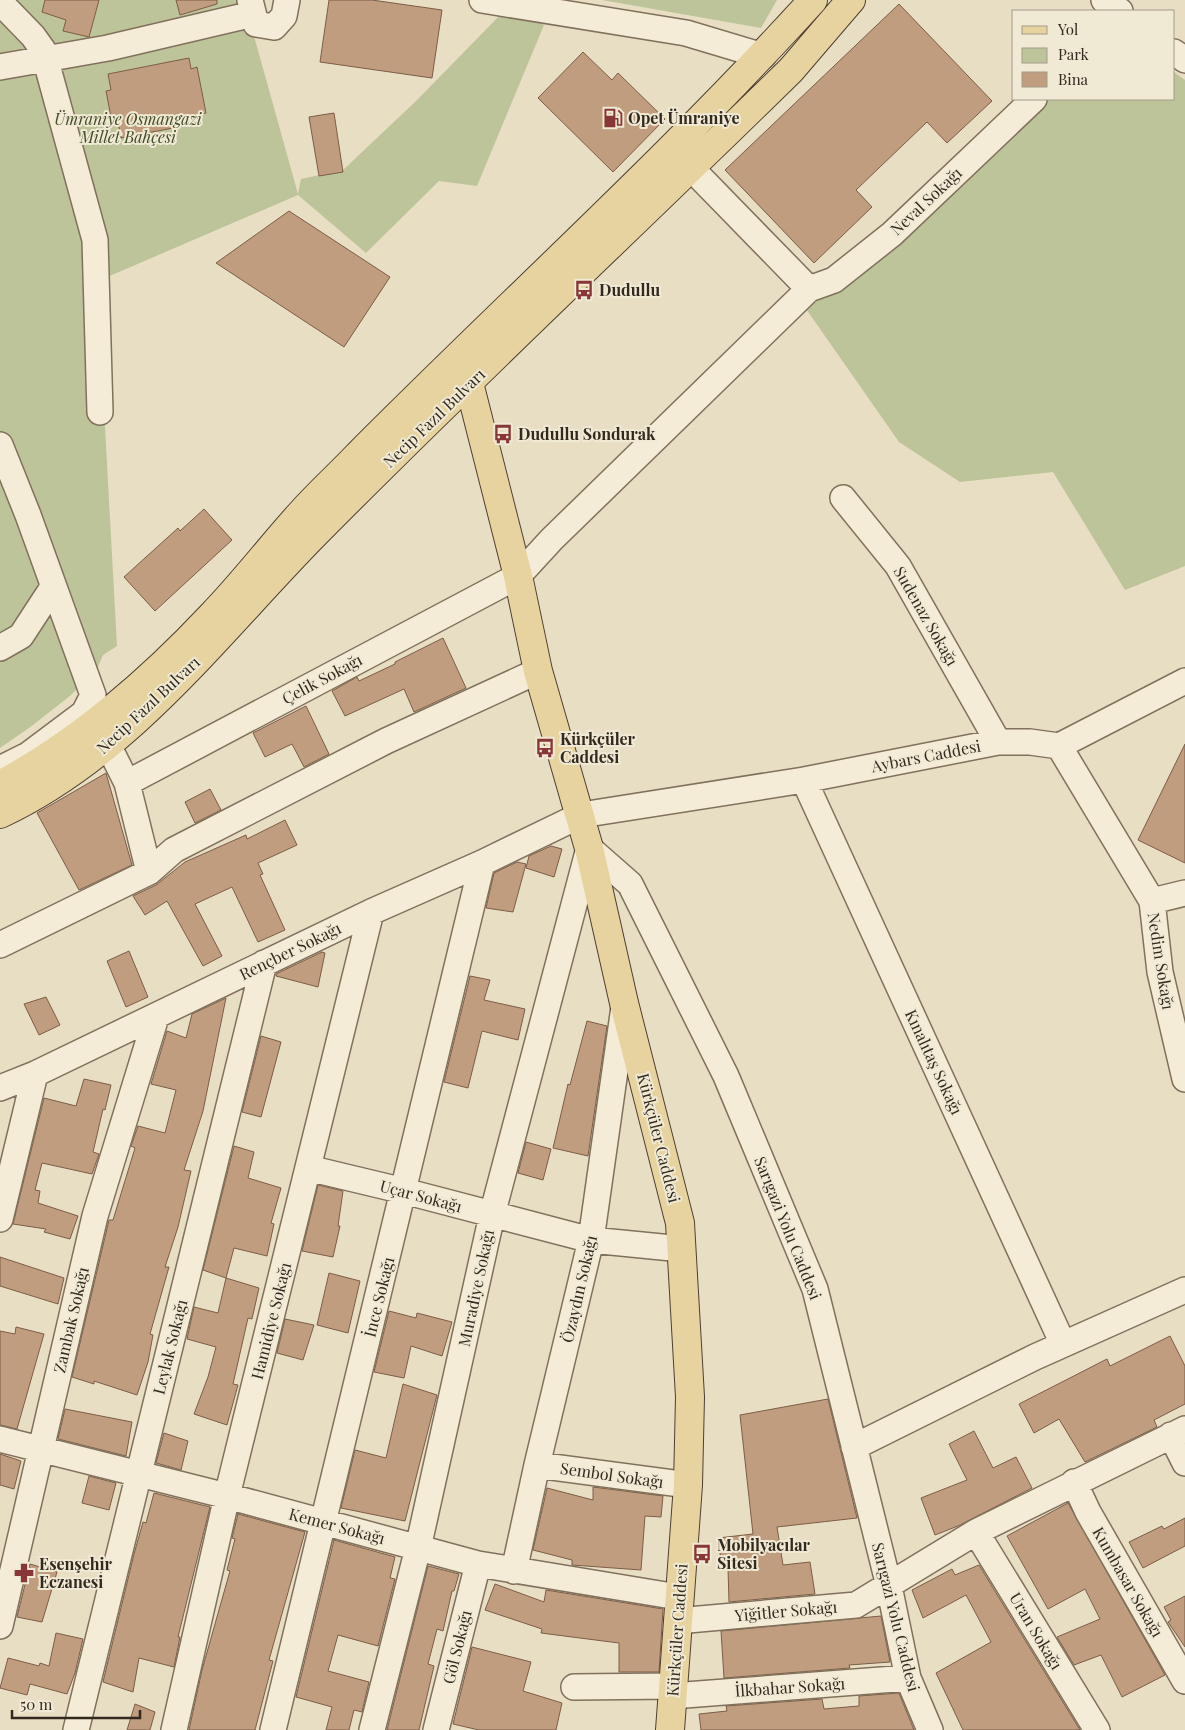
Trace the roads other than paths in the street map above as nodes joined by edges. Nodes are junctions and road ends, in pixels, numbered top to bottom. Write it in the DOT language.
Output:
graph roads {
  1 [pos="287,0"];
  2 [pos="482,0"];
  3 [pos="798,0"];
  4 [pos="813,0"];
  5 [pos="851,0"];
  6 [pos="1104,0"];
  7 [pos="0,2"];
  8 [pos="251,7"];
  9 [pos="1119,10"];
  10 [pos="763,56"];
  11 [pos="46,59"];
  12 [pos="0,67"];
  13 [pos="1033,100"];
  14 [pos="691,168"];
  15 [pos="809,289"];
  16 [pos="462,372"];
  17 [pos="100,412"];
  18 [pos="0,445"];
  19 [pos="843,498"];
  20 [pos="518,576"];
  21 [pos="53,587"];
  22 [pos="0,648"];
  23 [pos="538,671"];
  24 [pos="1185,681"];
  25 [pos="998,742"];
  26 [pos="108,745"];
  27 [pos="1059,746"];
  28 [pos="0,769"];
  29 [pos="804,780"];
  30 [pos="127,783"];
  31 [pos="0,786"];
  32 [pos="0,814"];
  33 [pos="581,815"];
  34 [pos="589,848"];
  35 [pos="482,863"];
  36 [pos="149,872"];
  37 [pos="1185,893"];
  38 [pos="1152,901"];
  39 [pos="371,912"];
  40 [pos="0,944"];
  41 [pos="264,963"];
  42 [pos="624,1003"];
  43 [pos="156,1017"];
  44 [pos="35,1074"];
  45 [pos="1185,1079"];
  46 [pos="0,1088"];
  47 [pos="308,1168"];
  48 [pos="404,1191"];
  49 [pos="492,1215"];
  50 [pos="0,1220"];
  51 [pos="591,1240"];
  52 [pos="682,1249"];
  53 [pos="1185,1290"];
  54 [pos="1063,1344"];
  55 [pos="1178,1432"];
  56 [pos="0,1439"];
  57 [pos="854,1447"];
  58 [pos="40,1449"];
  59 [pos="1185,1463"];
  60 [pos="537,1465"];
  61 [pos="139,1473"];
  62 [pos="1074,1482"];
  63 [pos="688,1485"];
  64 [pos="228,1496"];
  65 [pos="324,1523"];
  66 [pos="976,1532"];
  67 [pos="418,1548"];
  68 [pos="478,1564"];
  69 [pos="514,1571"];
  70 [pos="889,1586"];
  71 [pos="678,1609"];
  72 [pos="0,1626"];
  73 [pos="908,1678"];
  74 [pos="1185,1681"];
  75 [pos="574,1686"];
  76 [pos="672,1691"];
  77 [pos="76,1730"];
  78 [pos="174,1730"];
  79 [pos="273,1730"];
  80 [pos="372,1730"];
  81 [pos="436,1730"];
  82 [pos="670,1730"];
  83 [pos="930,1730"];
  84 [pos="1097,1730"];
  1 -- 8 [label="street"];
  2 -- 10 [label="street"];
  3 -- 10 [label="main road, Necip Fazıl Bulvarı"];
  4 -- 10 [label="main road, Necip Fazıl Bulvarı"];
  5 -- 14 [label="main road, Necip Fazıl Bulvarı"];
  6 -- 9 [label="street"];
  7 -- 11 [label="street"];
  8 -- 11 [label="street"];
  10 -- 16 [label="main road, Necip Fazıl Bulvarı"];
  11 -- 12 [label="street"];
  11 -- 17 [label="street"];
  13 -- 15 [label="street, Neval Sokağı"];
  14 -- 15 [label="street"];
  14 -- 16 [label="main road, Necip Fazıl Bulvarı"];
  15 -- 20 [label="street, Çelik Sokağı"];
  16 -- 20 [label="main road, Kürkçüler Caddesi"];
  16 -- 26 [label="main road, Necip Fazıl Bulvarı"];
  16 -- 31 [label="main road, Necip Fazıl Bulvarı"];
  18 -- 21 [label="street"];
  19 -- 25 [label="street, Sudenaz Sokağı"];
  20 -- 23 [label="main road, Kürkçüler Caddesi"];
  20 -- 30 [label="street, Çelik Sokağı"];
  21 -- 22 [label="street"];
  21 -- 28 [label="street"];
  23 -- 33 [label="main road, Kürkçüler Caddesi"];
  23 -- 36 [label="street"];
  24 -- 27 [label="street"];
  25 -- 27 [label="street, Aybars Caddesi"];
  25 -- 29 [label="street, Aybars Caddesi"];
  26 -- 30 [label="street"];
  26 -- 32 [label="main road, Necip Fazıl Bulvarı"];
  27 -- 38 [label="street"];
  29 -- 33 [label="street, Aybars Caddesi"];
  29 -- 54 [label="street, Kınalıtaş Sokağı"];
  30 -- 36 [label="street"];
  33 -- 34 [label="main road, Kürkçüler Caddesi"];
  33 -- 35 [label="street, Rençber Sokağı"];
  34 -- 42 [label="main road, Kürkçüler Caddesi"];
  34 -- 49 [label="street, Muradiye Sokağı"];
  34 -- 57 [label="street, Sarıgazi Yolu Caddesi"];
  35 -- 39 [label="street, Rençber Sokağı"];
  35 -- 48 [label="street, İnce Sokağı"];
  36 -- 40 [label="street"];
  37 -- 38 [label="street"];
  38 -- 45 [label="street, Nedim Sokağı"];
  39 -- 41 [label="street, Rençber Sokağı"];
  39 -- 47 [label="street, Hamidiye Sokağı"];
  41 -- 43 [label="street, Rençber Sokağı"];
  41 -- 61 [label="street, Leylak Sokağı"];
  42 -- 51 [label="street, Özaydın Sokağı"];
  42 -- 52 [label="main road, Kürkçüler Caddesi"];
  43 -- 44 [label="street, Rençber Sokağı"];
  43 -- 58 [label="street, Zambak Sokağı"];
  44 -- 46 [label="street, Rençber Sokağı"];
  44 -- 50 [label="street"];
  47 -- 48 [label="street, Uçar Sokağı"];
  47 -- 64 [label="street, Hamidiye Sokağı"];
  48 -- 49 [label="street, Uçar Sokağı"];
  48 -- 65 [label="street, İnce Sokağı"];
  49 -- 51 [label="street, Uçar Sokağı"];
  49 -- 67 [label="street, Muradiye Sokağı"];
  51 -- 52 [label="street, Uçar Sokağı"];
  51 -- 60 [label="street, Özaydın Sokağı"];
  52 -- 63 [label="main road, Kürkçüler Caddesi"];
  53 -- 54 [label="street"];
  54 -- 57 [label="street"];
  55 -- 59 [label="street"];
  55 -- 62 [label="street, Yiğitler Sokağı"];
  56 -- 58 [label="street, Kemer Sokağı"];
  57 -- 70 [label="street, Sarıgazi Yolu Caddesi"];
  58 -- 61 [label="street, Kemer Sokağı"];
  58 -- 72 [label="street, Zambak Sokağı"];
  60 -- 63 [label="street, Sembol Sokağı"];
  60 -- 69 [label="street, Özaydın Sokağı"];
  61 -- 64 [label="street, Kemer Sokağı"];
  61 -- 77 [label="street, Leylak Sokağı"];
  62 -- 66 [label="street, Yiğitler Sokağı"];
  62 -- 74 [label="street, Kumbasar Sokağı"];
  63 -- 71 [label="main road, Kürkçüler Caddesi"];
  64 -- 65 [label="street, Kemer Sokağı"];
  64 -- 78 [label="street, Hamidiye Sokağı"];
  65 -- 67 [label="street, Kemer Sokağı"];
  65 -- 79 [label="street, İnce Sokağı"];
  66 -- 70 [label="street, Yiğitler Sokağı"];
  66 -- 84 [label="street, Uran Sokağı"];
  67 -- 68 [label="street, Kemer Sokağı"];
  67 -- 80 [label="street, Muradiye Sokağı"];
  68 -- 69 [label="street, Kemer Sokağı"];
  68 -- 81 [label="street, Göl Sokağı"];
  69 -- 71 [label="street, Kemer Sokağı"];
  70 -- 71 [label="street, Yiğitler Sokağı"];
  70 -- 73 [label="street, Sarıgazi Yolu Caddesi"];
  71 -- 76 [label="main road, Kürkçüler Caddesi"];
  73 -- 76 [label="street, İlkbahar Sokağı"];
  73 -- 83 [label="street, Sarıgazi Yolu Caddesi"];
  75 -- 76 [label="street, İlkbahar Sokağı"];
  76 -- 82 [label="main road, Kürkçüler Caddesi"];
}
